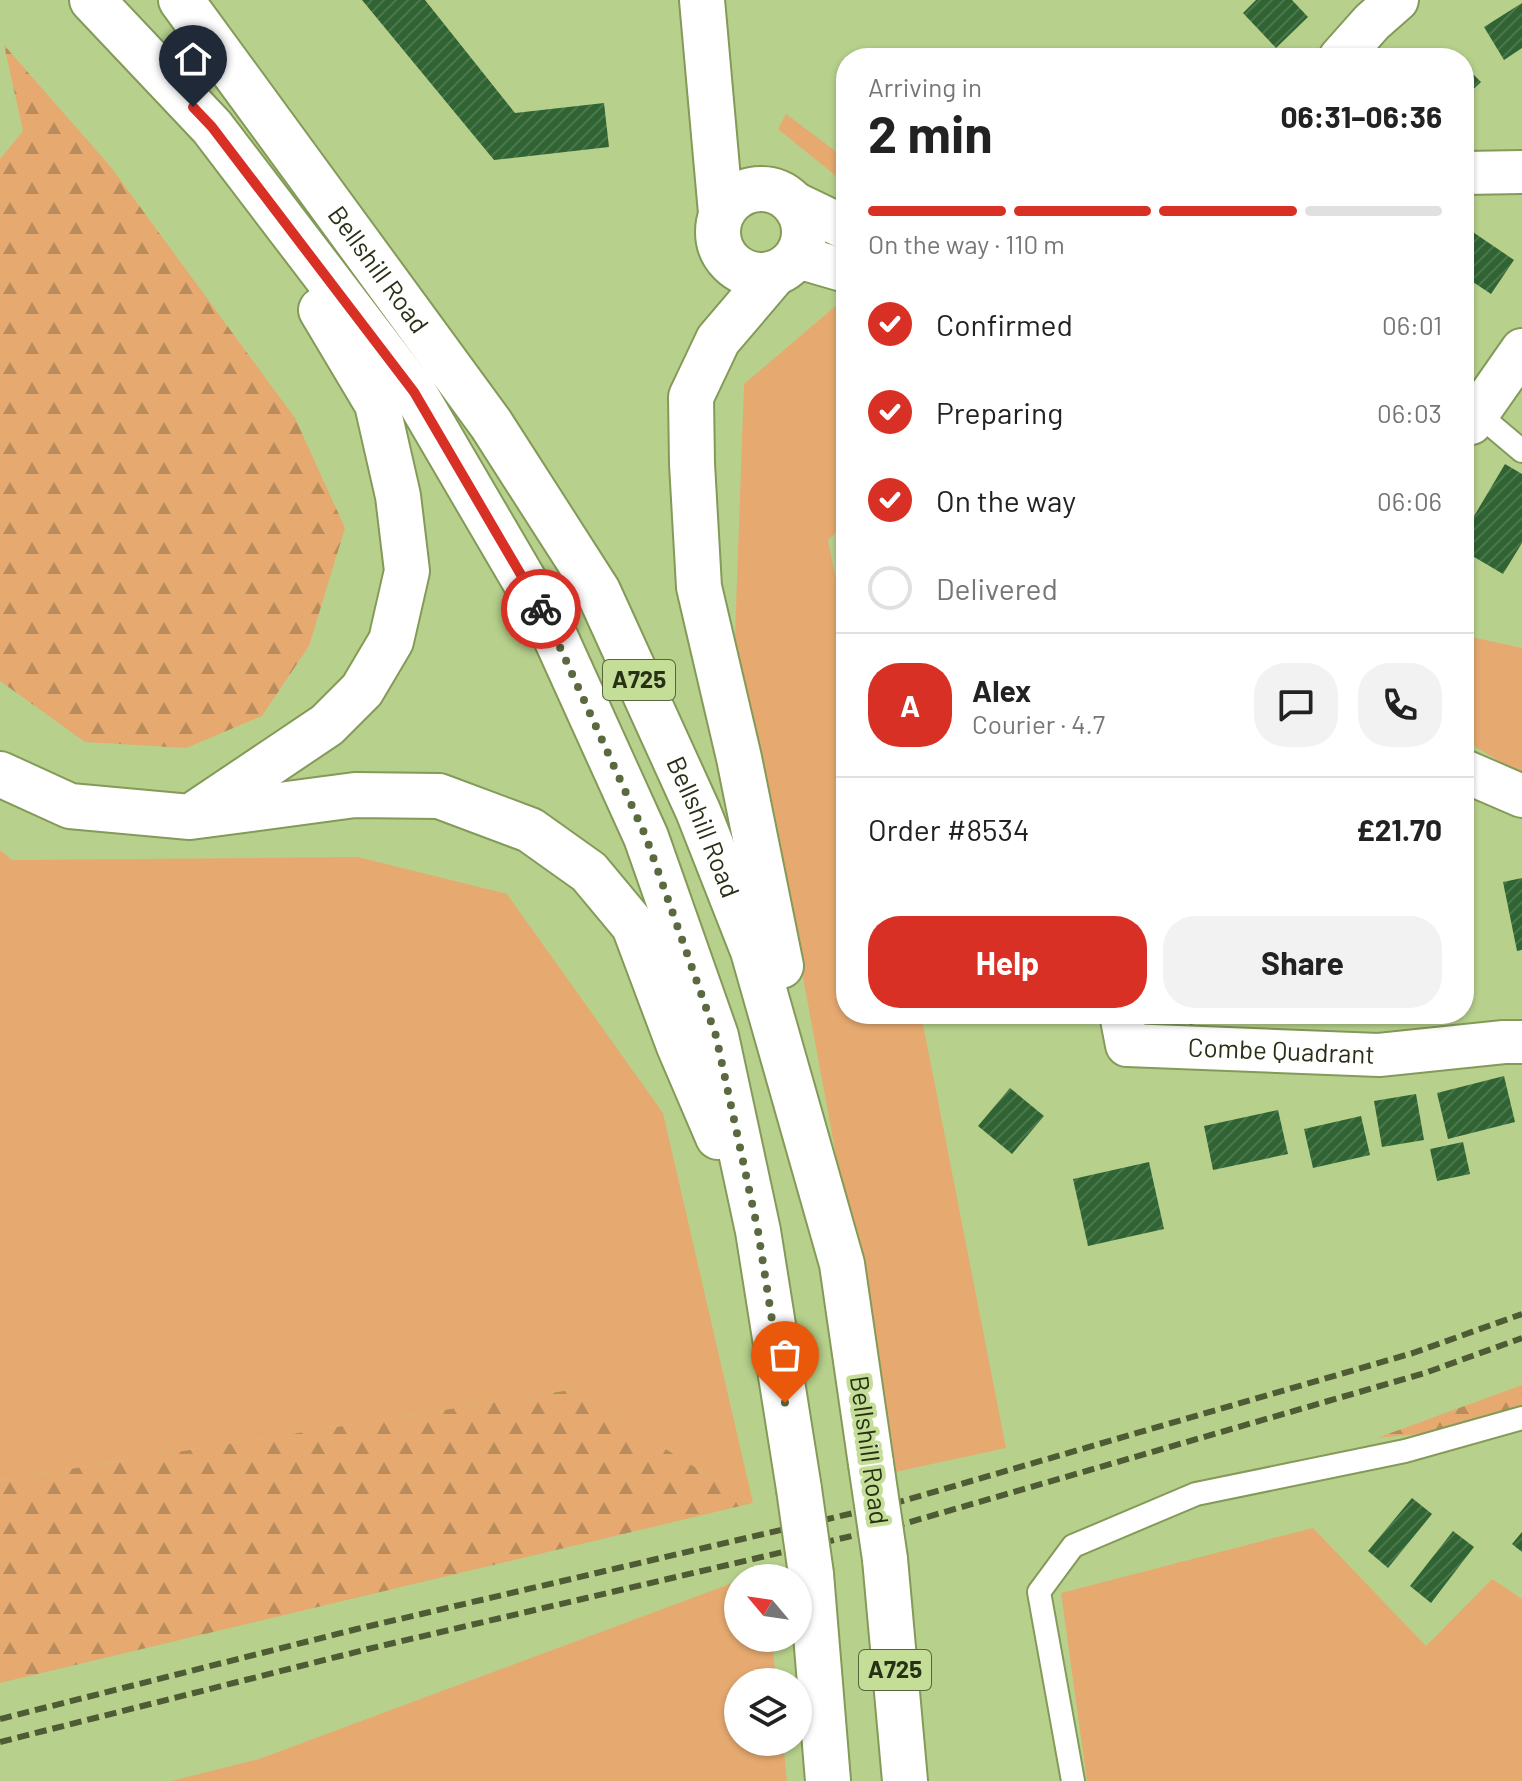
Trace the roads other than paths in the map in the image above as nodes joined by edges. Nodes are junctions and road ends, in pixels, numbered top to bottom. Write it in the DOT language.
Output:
graph roads {
  1 [pos="181,0"];
  2 [pos="702,0"];
  3 [pos="1397,0"];
  4 [pos="97,4"];
  5 [pos="1349,48"];
  6 [pos="714,116"];
  7 [pos="212,127"];
  8 [pos="1522,172"];
  9 [pos="1474,173"];
  10 [pos="789,198"];
  11 [pos="721,213"];
  12 [pos="836,223"];
  13 [pos="787,265"];
  14 [pos="836,270"];
  15 [pos="1522,350"];
  16 [pos="1474,418"];
  17 [pos="1522,451"];
  18 [pos="0,774"];
  19 [pos="1474,775"];
  20 [pos="1522,796"];
  21 [pos="190,817"];
  22 [pos="1124,1030"];
  23 [pos="1435,1032"];
  24 [pos="1522,1042"];
  25 [pos="758,1231"];
  26 [pos="842,1264"];
  27 [pos="1522,1418"];
  28 [pos="828,1781"];
  29 [pos="905,1781"];
  30 [pos="1073,1781"];
  1 -- 26 [label="main road, Bellshill Road / A725"];
  2 -- 6 [label="main road"];
  3 -- 5 [label="street"];
  4 -- 7 [label="main road, Bellshill Road / A725"];
  6 -- 10 [label="main road"];
  6 -- 11 [label="main road"];
  7 -- 21 [label="main road"];
  7 -- 25 [label="main road, Bellshill Road / A725"];
  8 -- 9 [label="street"];
  10 -- 11 [label="main road"];
  10 -- 12 [label="street"];
  10 -- 13 [label="main road"];
  11 -- 13 [label="main road"];
  13 -- 14 [label="street"];
  13 -- 26 [label="main road"];
  15 -- 16 [label="street"];
  16 -- 17 [label="lane"];
  18 -- 21 [label="main road"];
  19 -- 20 [label="street"];
  21 -- 25 [label="main road"];
  22 -- 23 [label="street, Combe Quadrant"];
  23 -- 24 [label="street, Combe Quadrant"];
  25 -- 28 [label="main road, Bellshill Road / A725, bridge"];
  26 -- 29 [label="main road, Bellshill Road / A725, bridge"];
  27 -- 30 [label="lane"];
}
